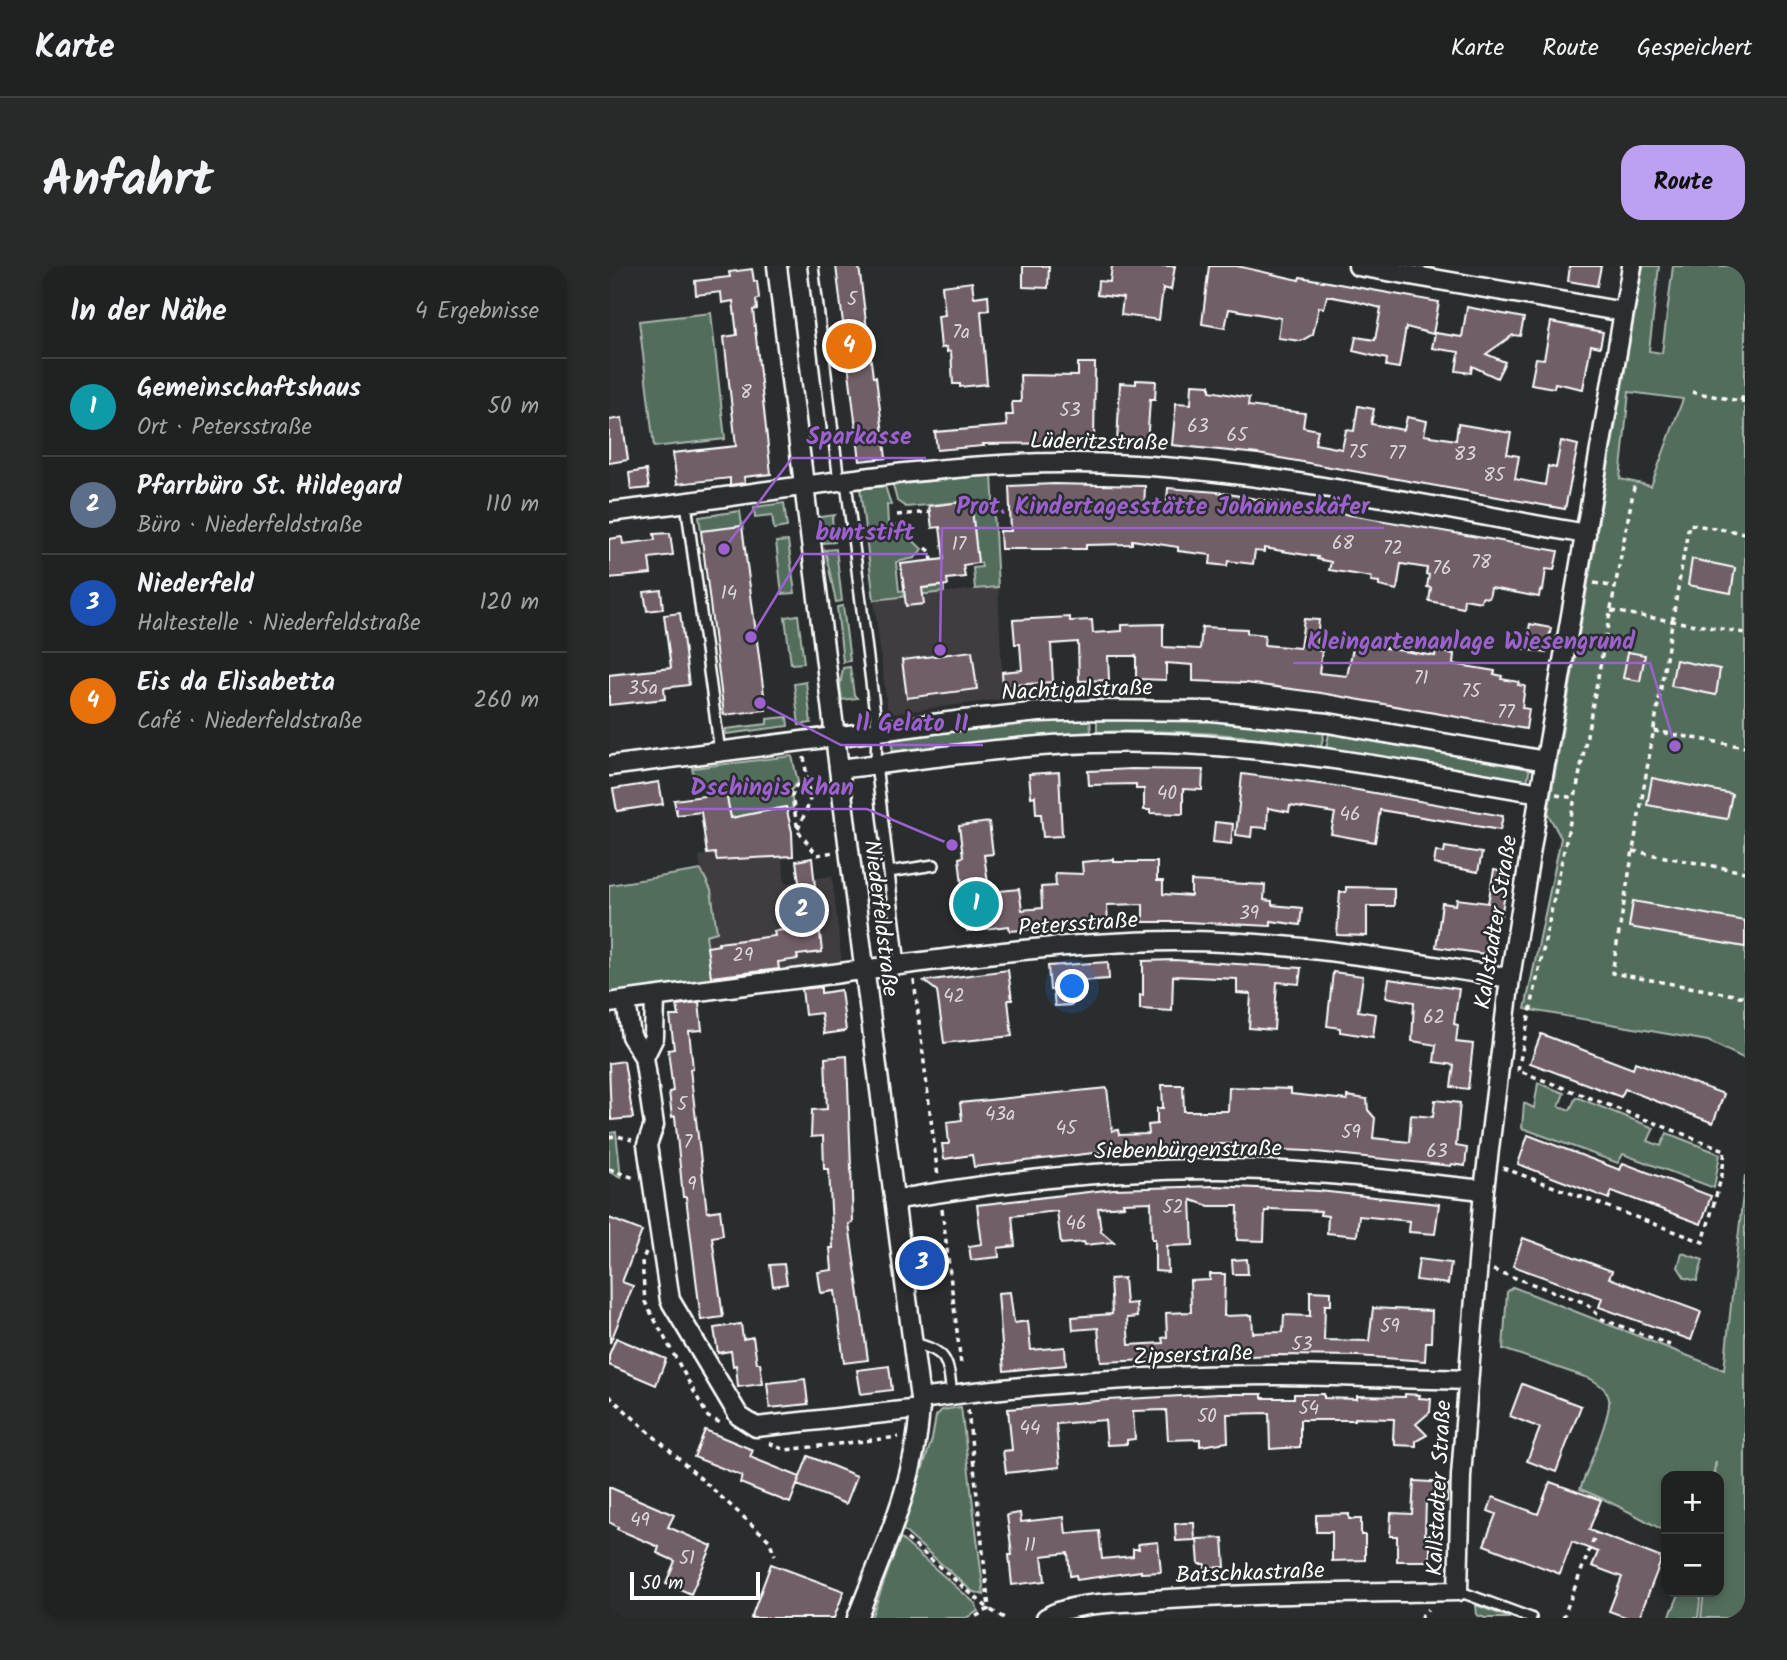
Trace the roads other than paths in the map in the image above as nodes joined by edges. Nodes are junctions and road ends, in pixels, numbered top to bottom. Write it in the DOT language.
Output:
graph roads {
  1 [pos="777,266"];
  2 [pos="813,266"];
  3 [pos="1358,266"];
  4 [pos="1632,266"];
  5 [pos="1624,312"];
  6 [pos="843,482"];
  7 [pos="803,487"];
  8 [pos="686,503"];
  9 [pos="609,512"];
  10 [pos="1586,534"];
  11 [pos="877,730"];
  12 [pos="835,737"];
  13 [pos="720,752"];
  14 [pos="1546,761"];
  15 [pos="876,764"];
  16 [pos="609,766"];
  17 [pos="839,769"];
  18 [pos="1540,793"];
  19 [pos="935,864"];
  20 [pos="889,872"];
  21 [pos="906,964"];
  22 [pos="864,970"];
  23 [pos="1510,978"];
  24 [pos="655,998"];
  25 [pos="617,1002"];
  26 [pos="644,1057"];
  27 [pos="1484,1190"];
  28 [pos="894,1200"];
  29 [pos="913,1343"];
  30 [pos="1468,1380"];
  31 [pos="959,1395"];
  32 [pos="920,1404"];
  33 [pos="1458,1591"];
  34 [pos="857,1618"];
  35 [pos="1046,1618"];
  36 [pos="1531,1618"];
  1 -- 7 [label="street, Niederfeldstraße"];
  2 -- 6 [label="lane, Niederfeldstraße"];
  3 -- 5 [label="street"];
  4 -- 5 [label="street, Kallstadter Straße"];
  5 -- 10 [label="street, Kallstadter Straße"];
  6 -- 7 [label="street, Lüderitzstraße"];
  6 -- 10 [label="street, Lüderitzstraße"];
  6 -- 11 [label="lane, Niederfeldstraße"];
  7 -- 8 [label="street, Lüderitzstraße"];
  7 -- 12 [label="street, Niederfeldstraße"];
  8 -- 9 [label="street, Lüderitzstraße"];
  8 -- 13 [label="lane"];
  10 -- 14 [label="street, Kallstadter Straße"];
  11 -- 12 [label="street, Nachtigalstraße"];
  11 -- 14 [label="street, Nachtigalstraße"];
  11 -- 15 [label="lane, Niederfeldstraße"];
  12 -- 13 [label="street, Nachtigalstraße"];
  12 -- 17 [label="street, Niederfeldstraße"];
  13 -- 16 [label="street, Nachtigalstraße"];
  14 -- 18 [label="street, Kallstadter Straße"];
  15 -- 17 [label="street"];
  15 -- 18 [label="street"];
  15 -- 20 [label="lane, Niederfeldstraße"];
  17 -- 22 [label="street, Niederfeldstraße"];
  18 -- 23 [label="street, Kallstadter Straße"];
  19 -- 20 [label="lane"];
  20 -- 21 [label="lane, Niederfeldstraße"];
  21 -- 22 [label="street, Petersstraße"];
  21 -- 23 [label="street, Petersstraße"];
  22 -- 24 [label="street, Petersstraße"];
  22 -- 28 [label="street, Niederfeldstraße"];
  23 -- 27 [label="street, Kallstadter Straße"];
  24 -- 25 [label="street, Petersstraße"];
  24 -- 26 [label="street"];
  25 -- 26 [label="street"];
  26 -- 32 [label="street, Zipserstraße"];
  27 -- 28 [label="street, Siebenbürgenstraße"];
  27 -- 30 [label="street, Kallstadter Straße"];
  28 -- 29 [label="street, Niederfeldstraße"];
  29 -- 31 [label="lane"];
  29 -- 32 [label="street, Niederfeldstraße"];
  30 -- 31 [label="street, Zipserstraße"];
  30 -- 33 [label="street, Kallstadter Straße"];
  31 -- 32 [label="street, Zipserstraße"];
  32 -- 34 [label="street, Niederfeldstraße"];
  33 -- 35 [label="street, Batschkastraße"];
  33 -- 36 [label="lane"];
}
